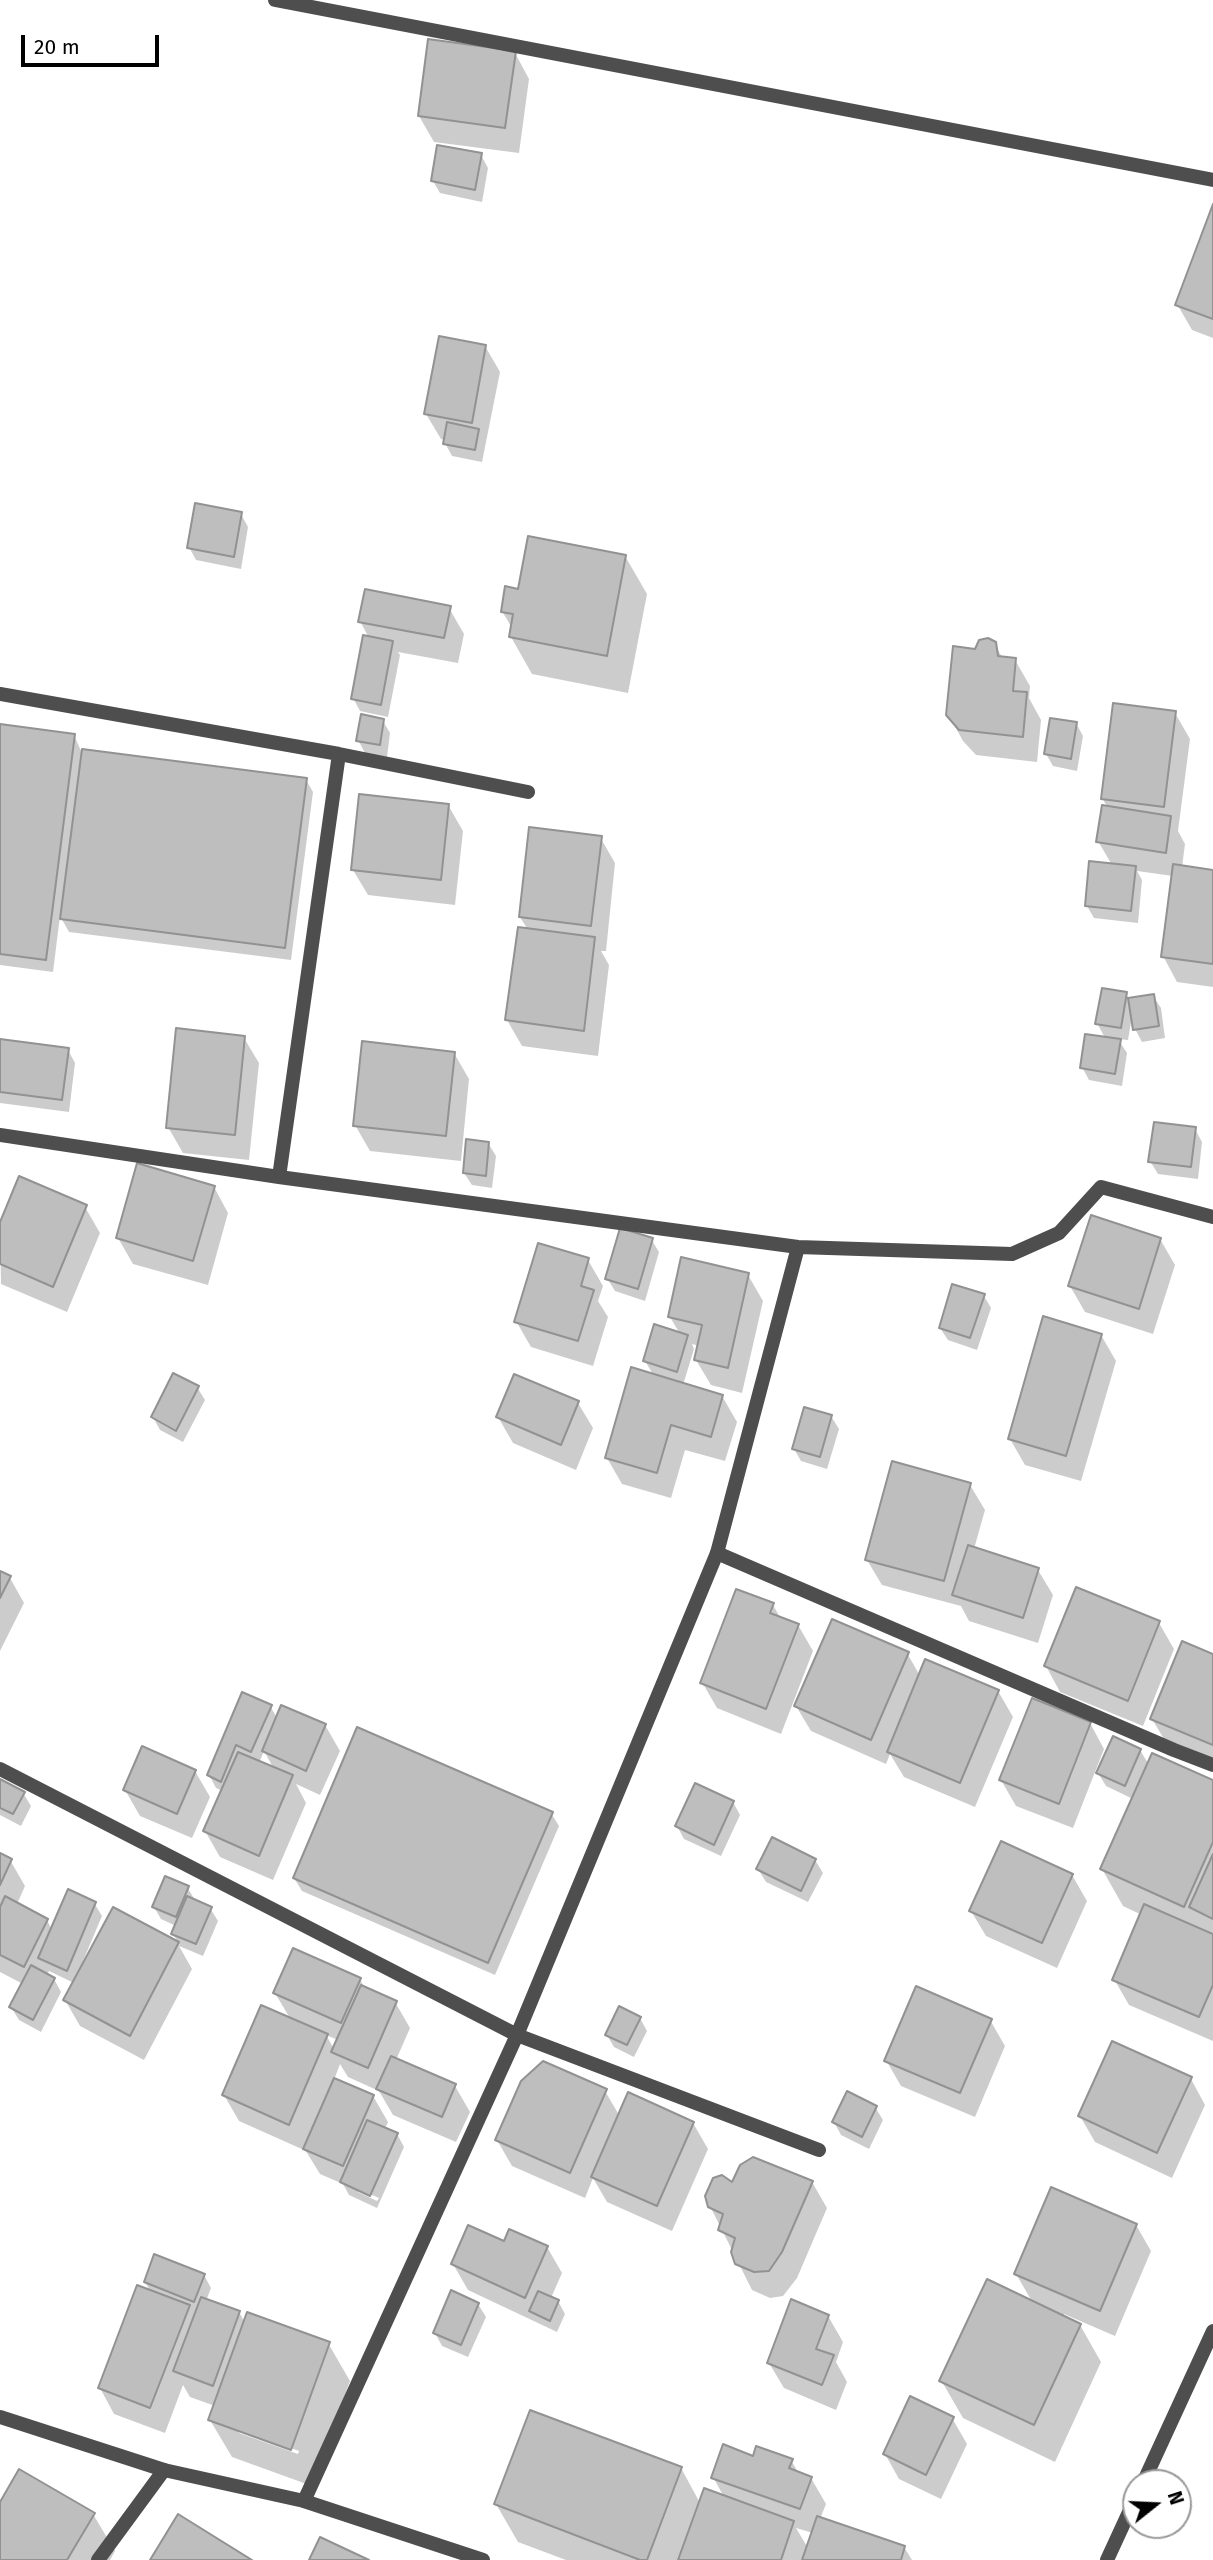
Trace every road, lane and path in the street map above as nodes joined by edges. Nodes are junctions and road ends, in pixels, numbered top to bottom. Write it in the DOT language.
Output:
graph roads {
  1 [pos="275,0"];
  2 [pos="1213,180"];
  3 [pos="0,694"];
  4 [pos="339,754"];
  5 [pos="528,792"];
  6 [pos="0,1135"];
  7 [pos="279,1177"];
  8 [pos="1213,1217"];
  9 [pos="798,1247"];
  10 [pos="717,1553"];
  11 [pos="1213,1765"];
  12 [pos="0,1769"];
  13 [pos="517,2035"];
  14 [pos="819,2150"];
  15 [pos="1213,2331"];
  16 [pos="0,2417"];
  17 [pos="1149,2469"];
  18 [pos="164,2470"];
  19 [pos="304,2501"];
  20 [pos="1122,2527"];
  21 [pos="98,2560"];
  22 [pos="483,2560"];
  23 [pos="1107,2560"];
  1 -- 2 [label="street"];
  3 -- 4 [label="street"];
  4 -- 5 [label="street"];
  4 -- 7 [label="street"];
  6 -- 7 [label="street"];
  7 -- 9 [label="street"];
  8 -- 9 [label="street"];
  9 -- 10 [label="street"];
  10 -- 11 [label="street"];
  10 -- 13 [label="street"];
  12 -- 13 [label="street"];
  13 -- 14 [label="street"];
  13 -- 19 [label="street"];
  15 -- 17 [label="street"];
  16 -- 18 [label="street"];
  18 -- 19 [label="street"];
  18 -- 21 [label="street"];
  19 -- 22 [label="street"];
  20 -- 23 [label="street"];
}
